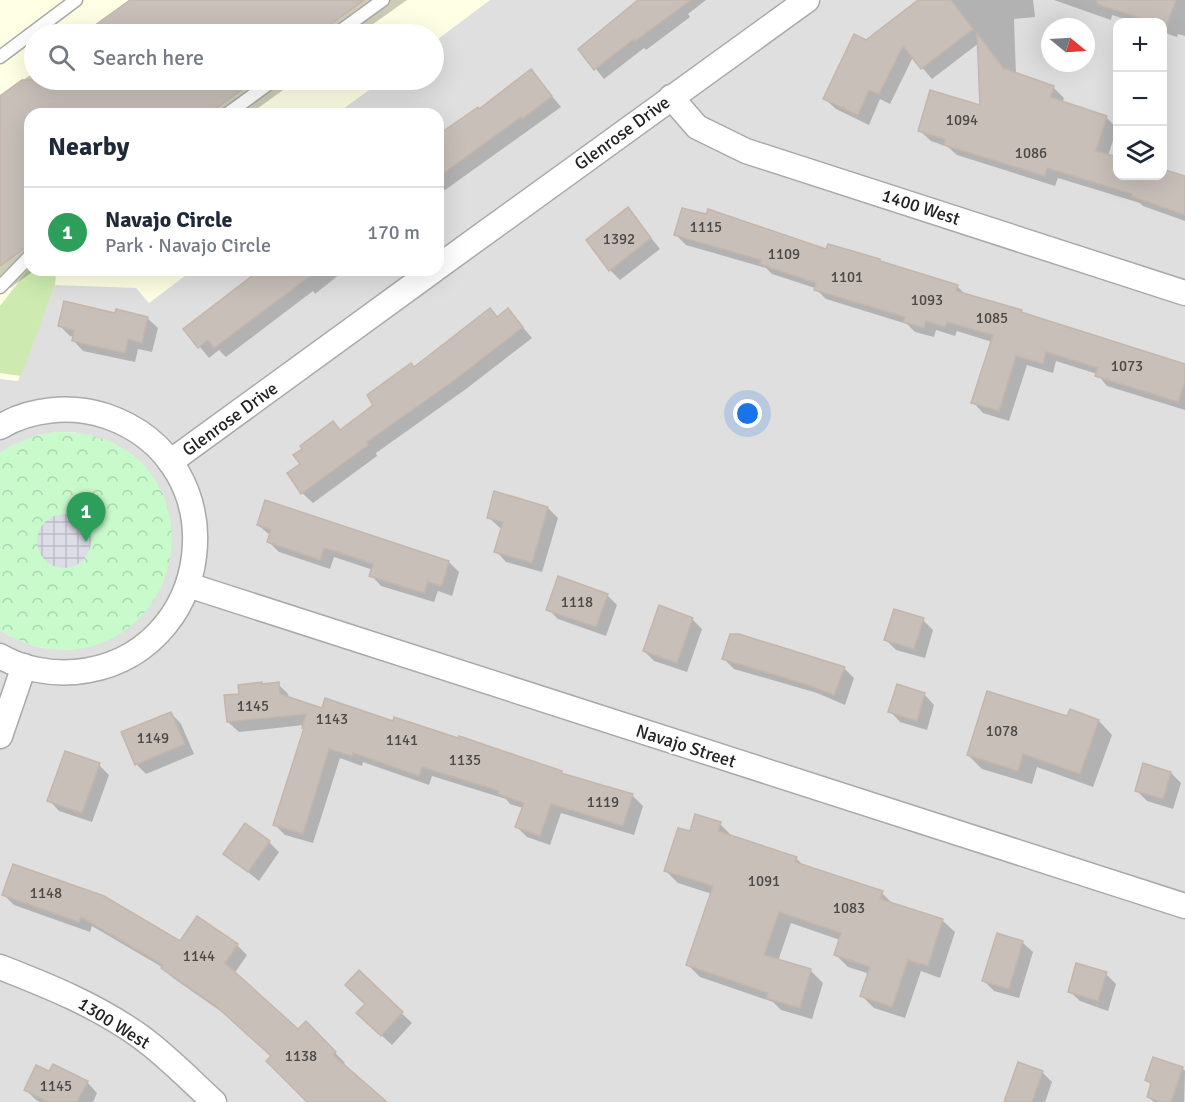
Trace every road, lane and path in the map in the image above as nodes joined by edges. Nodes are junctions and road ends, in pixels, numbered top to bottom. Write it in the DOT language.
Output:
graph roads {
  1 [pos="76,0"];
  2 [pos="383,0"];
  3 [pos="807,0"];
  4 [pos="44,24"];
  5 [pos="350,24"];
  6 [pos="24,39"];
  7 [pos="0,57"];
  8 [pos="260,90"];
  9 [pos="671,97"];
  10 [pos="235,108"];
  11 [pos="24,262"];
  12 [pos="444,263"];
  13 [pos="426,276"];
  14 [pos="0,287"];
  15 [pos="1185,293"];
  16 [pos="0,427"];
  17 [pos="170,462"];
  18 [pos="188,585"];
  19 [pos="0,656"];
  20 [pos="24,666"];
  21 [pos="0,736"];
  22 [pos="1185,906"];
  23 [pos="0,967"];
  24 [pos="214,1102"];
  1 -- 4 [label="lane"];
  2 -- 5 [label="lane"];
  3 -- 9 [label="street, Glenrose Drive"];
  6 -- 7 [label="lane"];
  8 -- 10 [label="lane"];
  9 -- 12 [label="street, Glenrose Drive"];
  9 -- 15 [label="street, 1400 West"];
  11 -- 14 [label="lane"];
  13 -- 17 [label="street, Glenrose Drive"];
  16 -- 17 [label="street"];
  17 -- 18 [label="street"];
  18 -- 20 [label="street"];
  18 -- 22 [label="street, Navajo Street"];
  19 -- 20 [label="street"];
  20 -- 21 [label="street"];
  23 -- 24 [label="street, 1300 West"];
}
